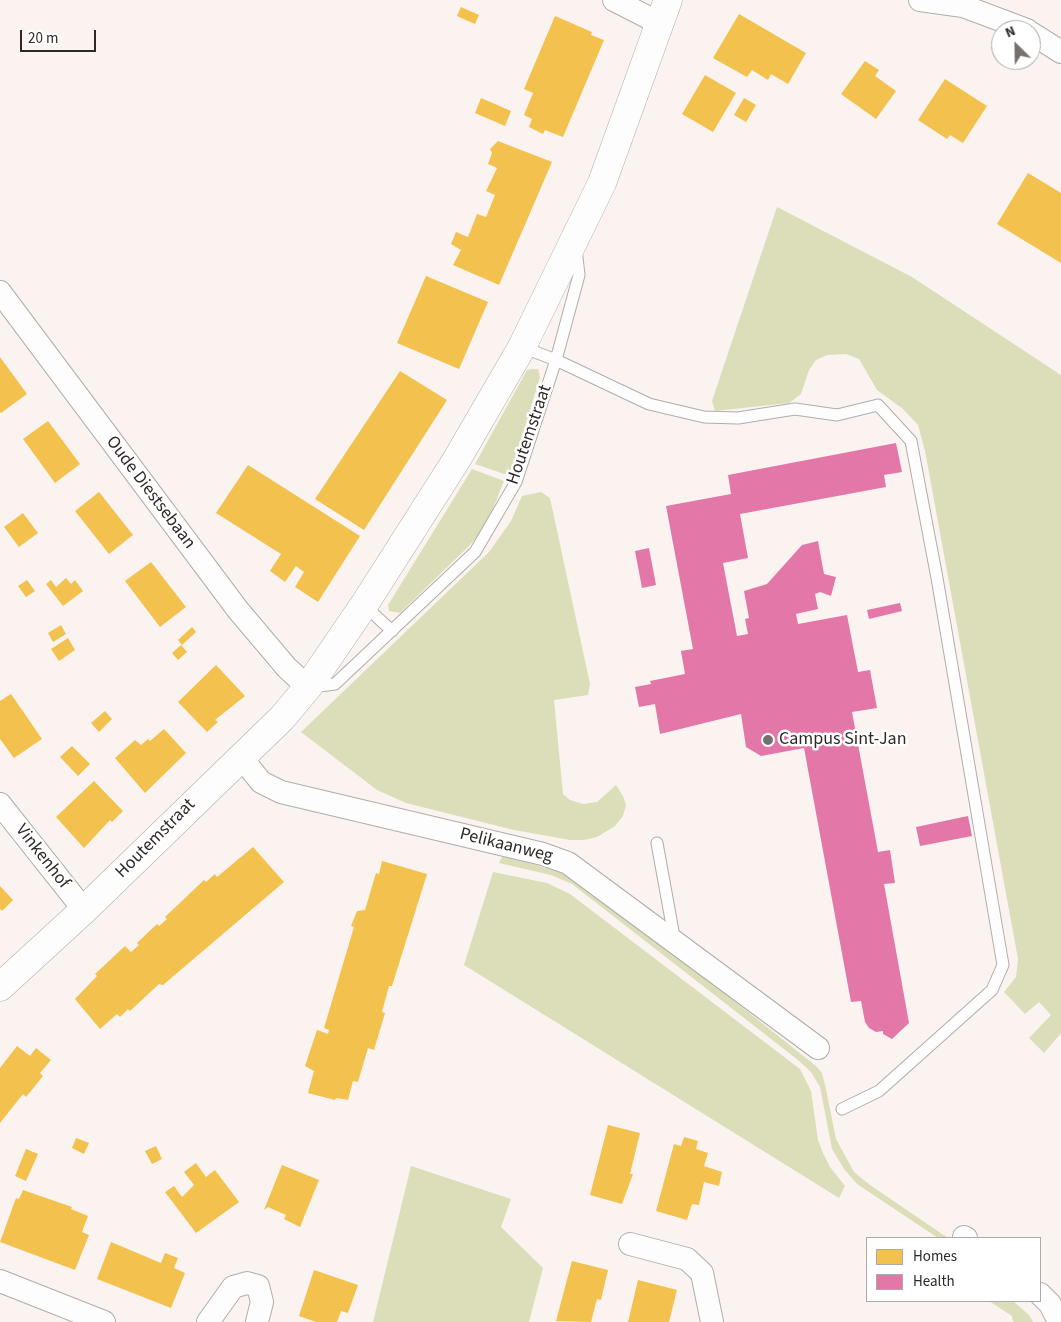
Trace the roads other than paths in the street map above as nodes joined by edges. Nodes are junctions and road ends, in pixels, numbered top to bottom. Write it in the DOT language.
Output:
graph roads {
  1 [pos="614,0"];
  2 [pos="920,0"];
  3 [pos="664,12"];
  4 [pos="1000,20"];
  5 [pos="1041,39"];
  6 [pos="1061,52"];
  7 [pos="575,242"];
  8 [pos="0,292"];
  9 [pos="522,347"];
  10 [pos="556,360"];
  11 [pos="364,606"];
  12 [pos="392,631"];
  13 [pos="308,687"];
  14 [pos="241,757"];
  15 [pos="0,804"];
  16 [pos="657,843"];
  17 [pos="84,910"];
  18 [pos="675,942"];
  19 [pos="0,986"];
  20 [pos="818,1048"];
  21 [pos="842,1109"];
  22 [pos="630,1244"];
  23 [pos="0,1281"];
  24 [pos="1041,1295"];
  25 [pos="104,1322"];
  26 [pos="208,1322"];
  27 [pos="257,1322"];
  28 [pos="712,1322"];
  29 [pos="1059,1322"];
  1 -- 3 [label="street"];
  2 -- 4 [label="street"];
  3 -- 7 [label="street, Houtemstraat"];
  5 -- 6 [label="street"];
  7 -- 9 [label="street, Houtemstraat"];
  7 -- 10 [label="lane, Houtemstraat"];
  8 -- 13 [label="street, Oude Diestsebaan"];
  9 -- 10 [label="lane"];
  9 -- 11 [label="street, Houtemstraat"];
  10 -- 12 [label="lane, Houtemstraat"];
  10 -- 21 [label="lane"];
  11 -- 12 [label="lane"];
  11 -- 13 [label="street, Houtemstraat"];
  12 -- 13 [label="lane, Houtemstraat"];
  13 -- 14 [label="street, Houtemstraat"];
  14 -- 17 [label="street, Houtemstraat"];
  14 -- 18 [label="street, Pelikaanweg"];
  15 -- 17 [label="street, Vinkenhof"];
  16 -- 18 [label="lane"];
  17 -- 19 [label="street, Houtemstraat"];
  18 -- 20 [label="street, Pelikaanweg"];
  22 -- 28 [label="street"];
  23 -- 25 [label="street"];
  24 -- 29 [label="street"];
  26 -- 27 [label="street"];
}
